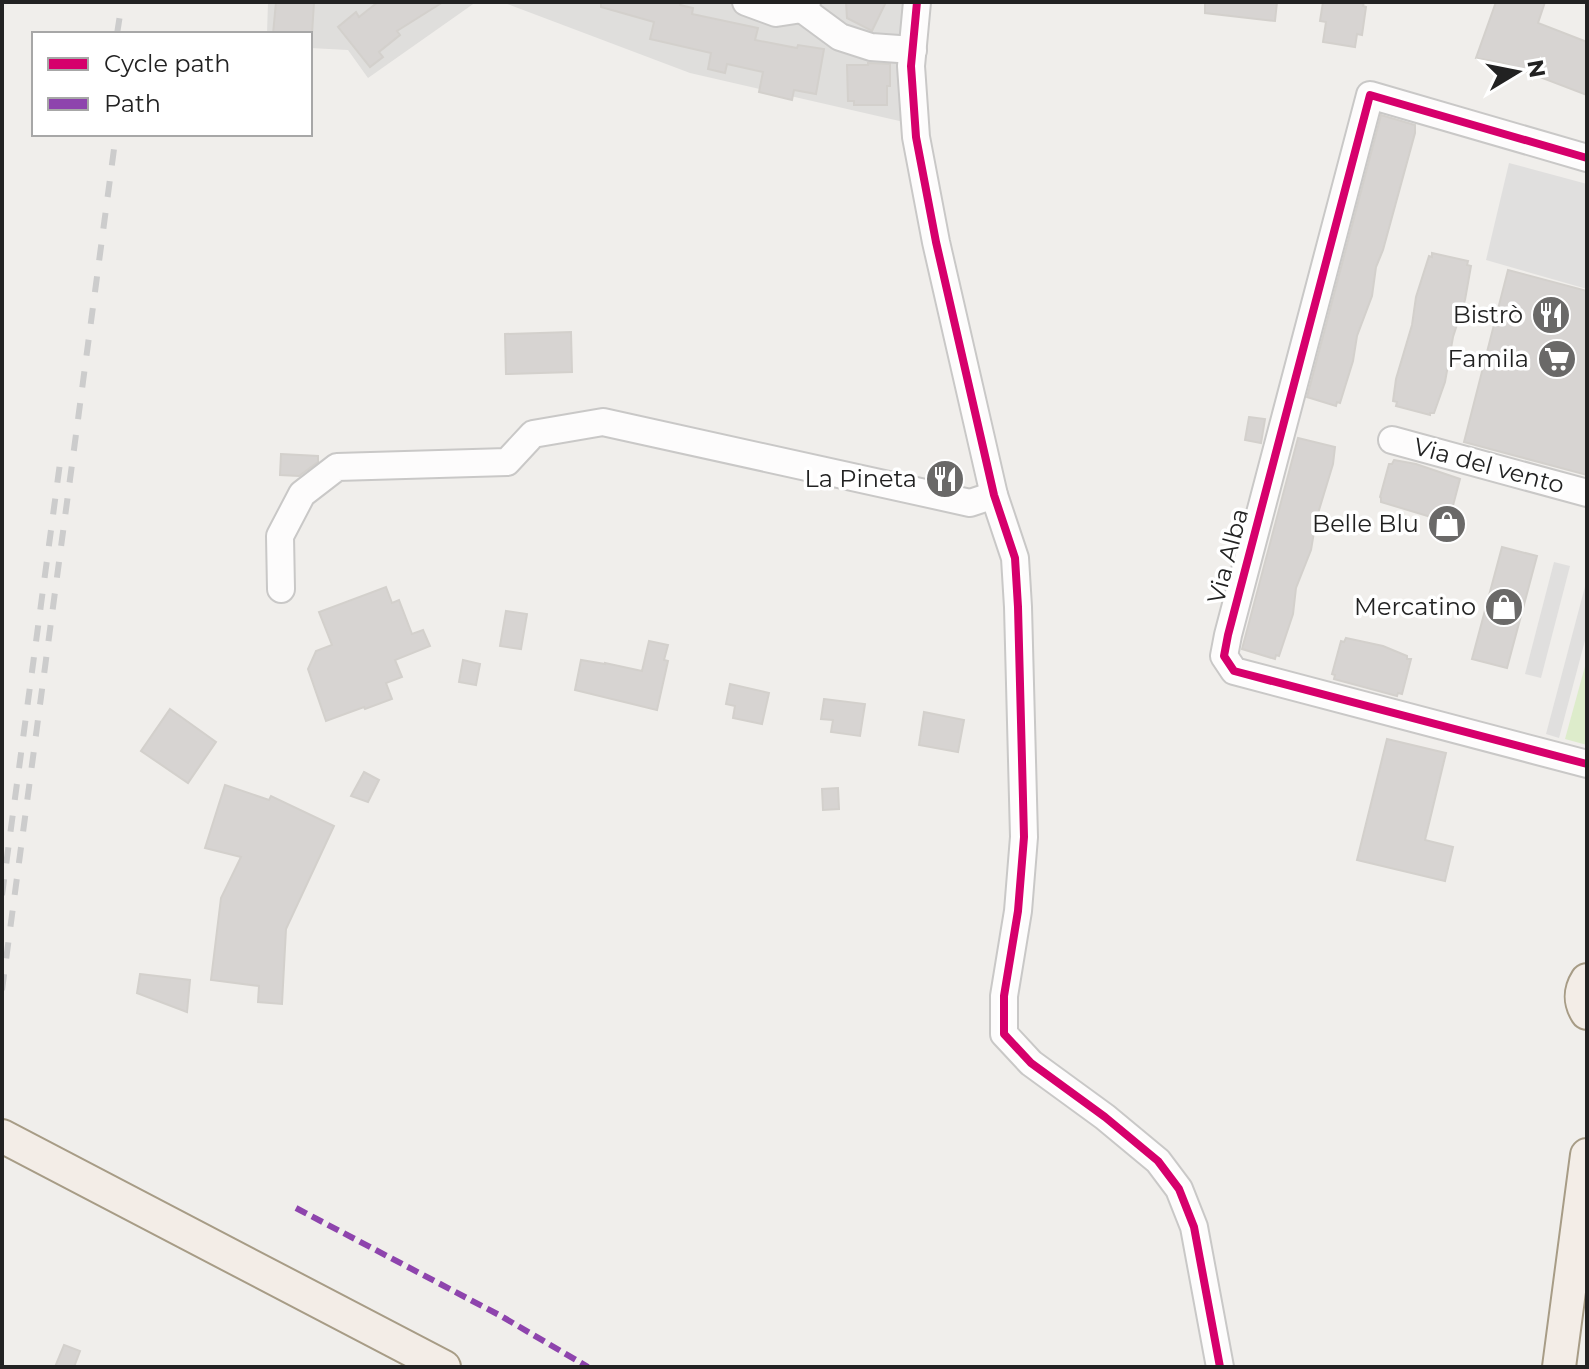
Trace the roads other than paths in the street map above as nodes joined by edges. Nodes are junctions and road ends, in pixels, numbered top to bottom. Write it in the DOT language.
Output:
graph roads {
  1 [pos="746,2"];
  2 [pos="917,2"];
  3 [pos="804,6"];
  4 [pos="913,50"];
  5 [pos="1587,158"];
  6 [pos="1392,440"];
  7 [pos="1587,493"];
  8 [pos="994,495"];
  9 [pos="281,589"];
  10 [pos="1587,764"];
  11 [pos="1587,980"];
  12 [pos="1587,1013"];
  13 [pos="2,1136"];
  14 [pos="1587,1155"];
  15 [pos="444,1367"];
  16 [pos="1220,1367"];
  17 [pos="1559,1367"];
  1 -- 3 [label="street"];
  2 -- 4 [label="street"];
  3 -- 4 [label="street"];
  4 -- 8 [label="street"];
  5 -- 10 [label="street, Via Alba"];
  6 -- 7 [label="street, Via del vento"];
  8 -- 9 [label="street"];
  8 -- 16 [label="street"];
  11 -- 12 [label="main road"];
  13 -- 15 [label="main road"];
  14 -- 17 [label="main road"];
}
